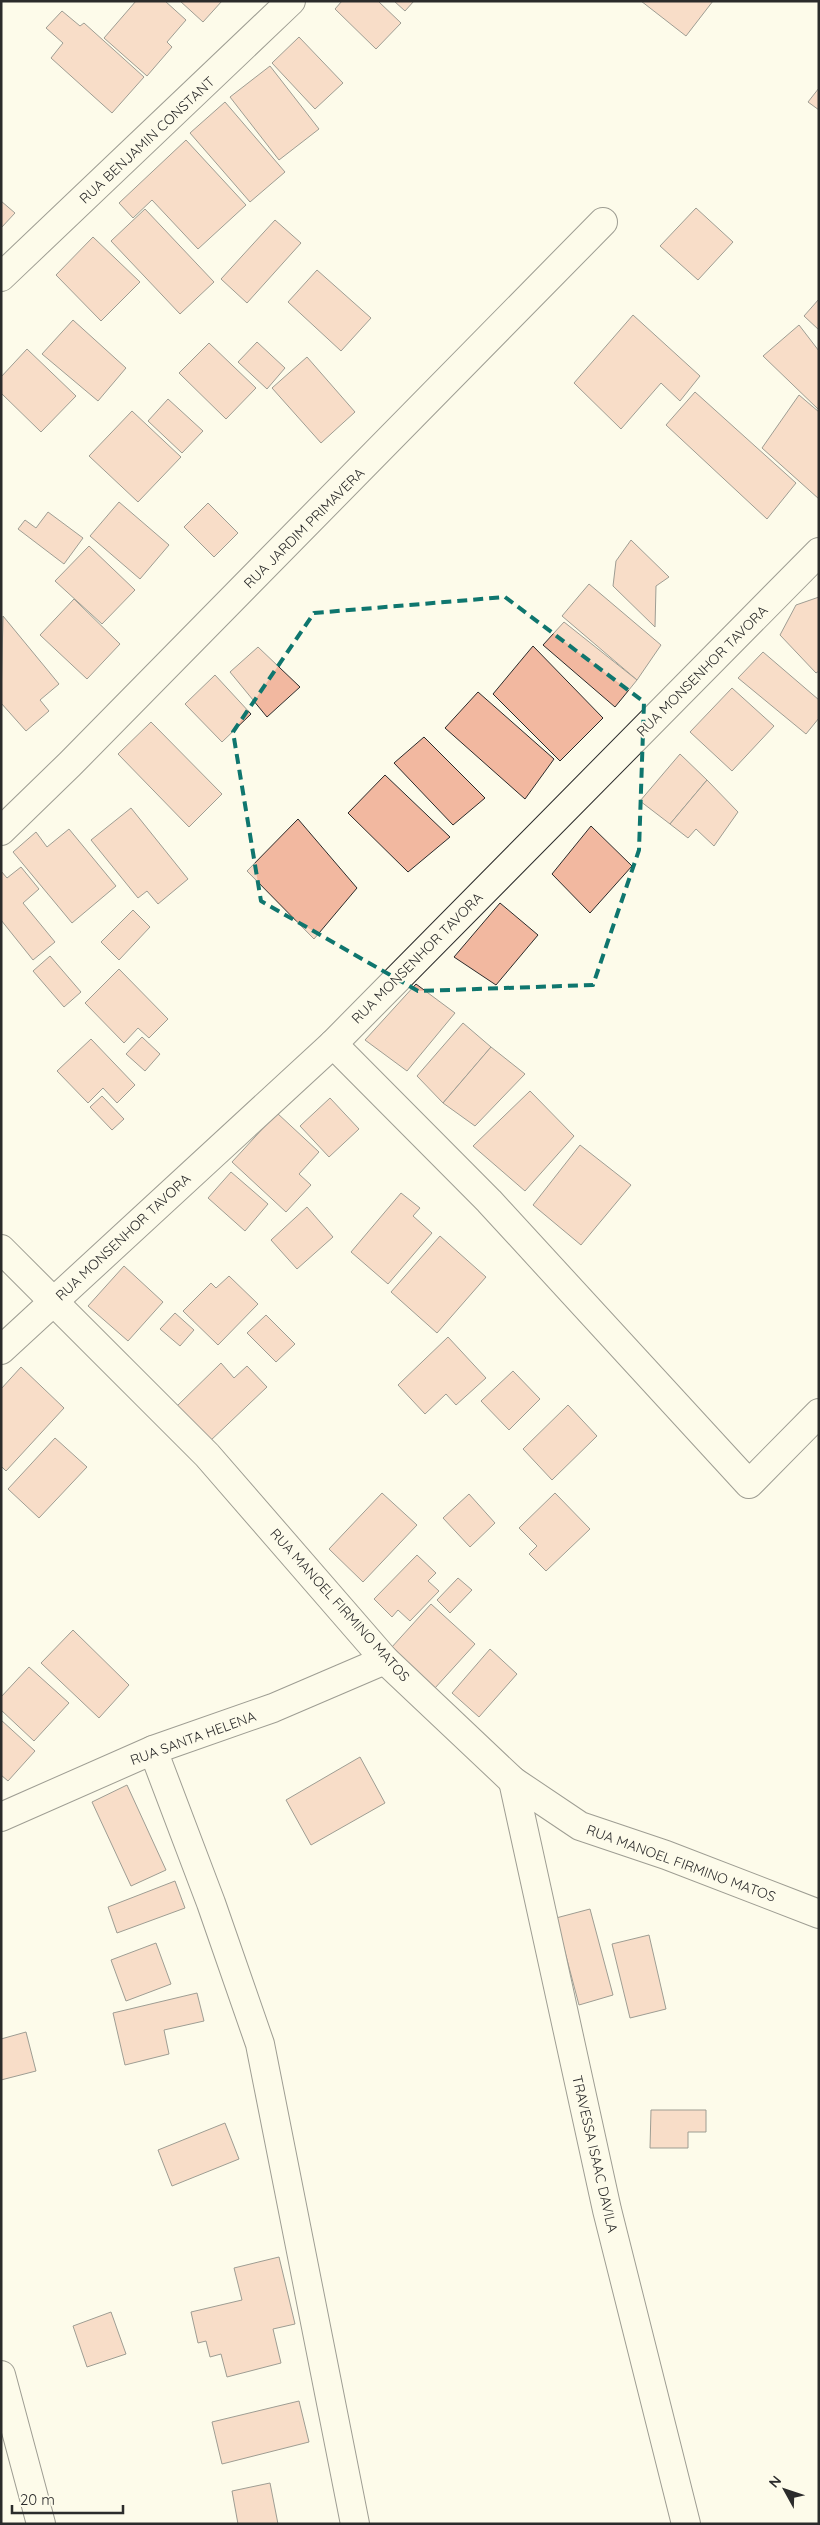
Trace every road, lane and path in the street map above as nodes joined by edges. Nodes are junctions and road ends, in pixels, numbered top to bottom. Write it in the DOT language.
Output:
graph roads {
  1 [pos="283,4"];
  2 [pos="603,222"];
  3 [pos="1,277"];
  4 [pos="819,552"];
  5 [pos="1,832"];
  6 [pos="333,1044"];
  7 [pos="1,1249"];
  8 [pos="53,1302"];
  9 [pos="1,1350"];
  10 [pos="819,1413"];
  11 [pos="385,1660"];
  12 [pos="153,1750"];
  13 [pos="513,1781"];
  14 [pos="3,1814"];
  15 [pos="819,1914"];
  16 [pos="1,2375"];
  17 [pos="41,2524"];
  18 [pos="355,2524"];
  19 [pos="686,2524"];
  1 -- 3 [label="street, RUA BENJAMIN CONSTANT"];
  2 -- 5 [label="street, RUA JARDIM PRIMAVERA"];
  4 -- 6 [label="street, RUA MONSENHOR TAVORA"];
  6 -- 8 [label="street, RUA MONSENHOR TAVORA"];
  6 -- 10 [label="street"];
  7 -- 8 [label="street, RUA MANOEL FIRMINO MATOS"];
  8 -- 9 [label="street, RUA MONSENHOR TAVORA"];
  8 -- 11 [label="street, RUA MANOEL FIRMINO MATOS"];
  11 -- 12 [label="street, RUA SANTA HELENA"];
  11 -- 13 [label="street, RUA MANOEL FIRMINO MATOS"];
  12 -- 14 [label="street, RUA SANTA HELENA"];
  12 -- 18 [label="street"];
  13 -- 15 [label="street, RUA MANOEL FIRMINO MATOS"];
  13 -- 19 [label="street, TRAVESSA ISAAC DAVILA"];
  16 -- 17 [label="street"];
}
